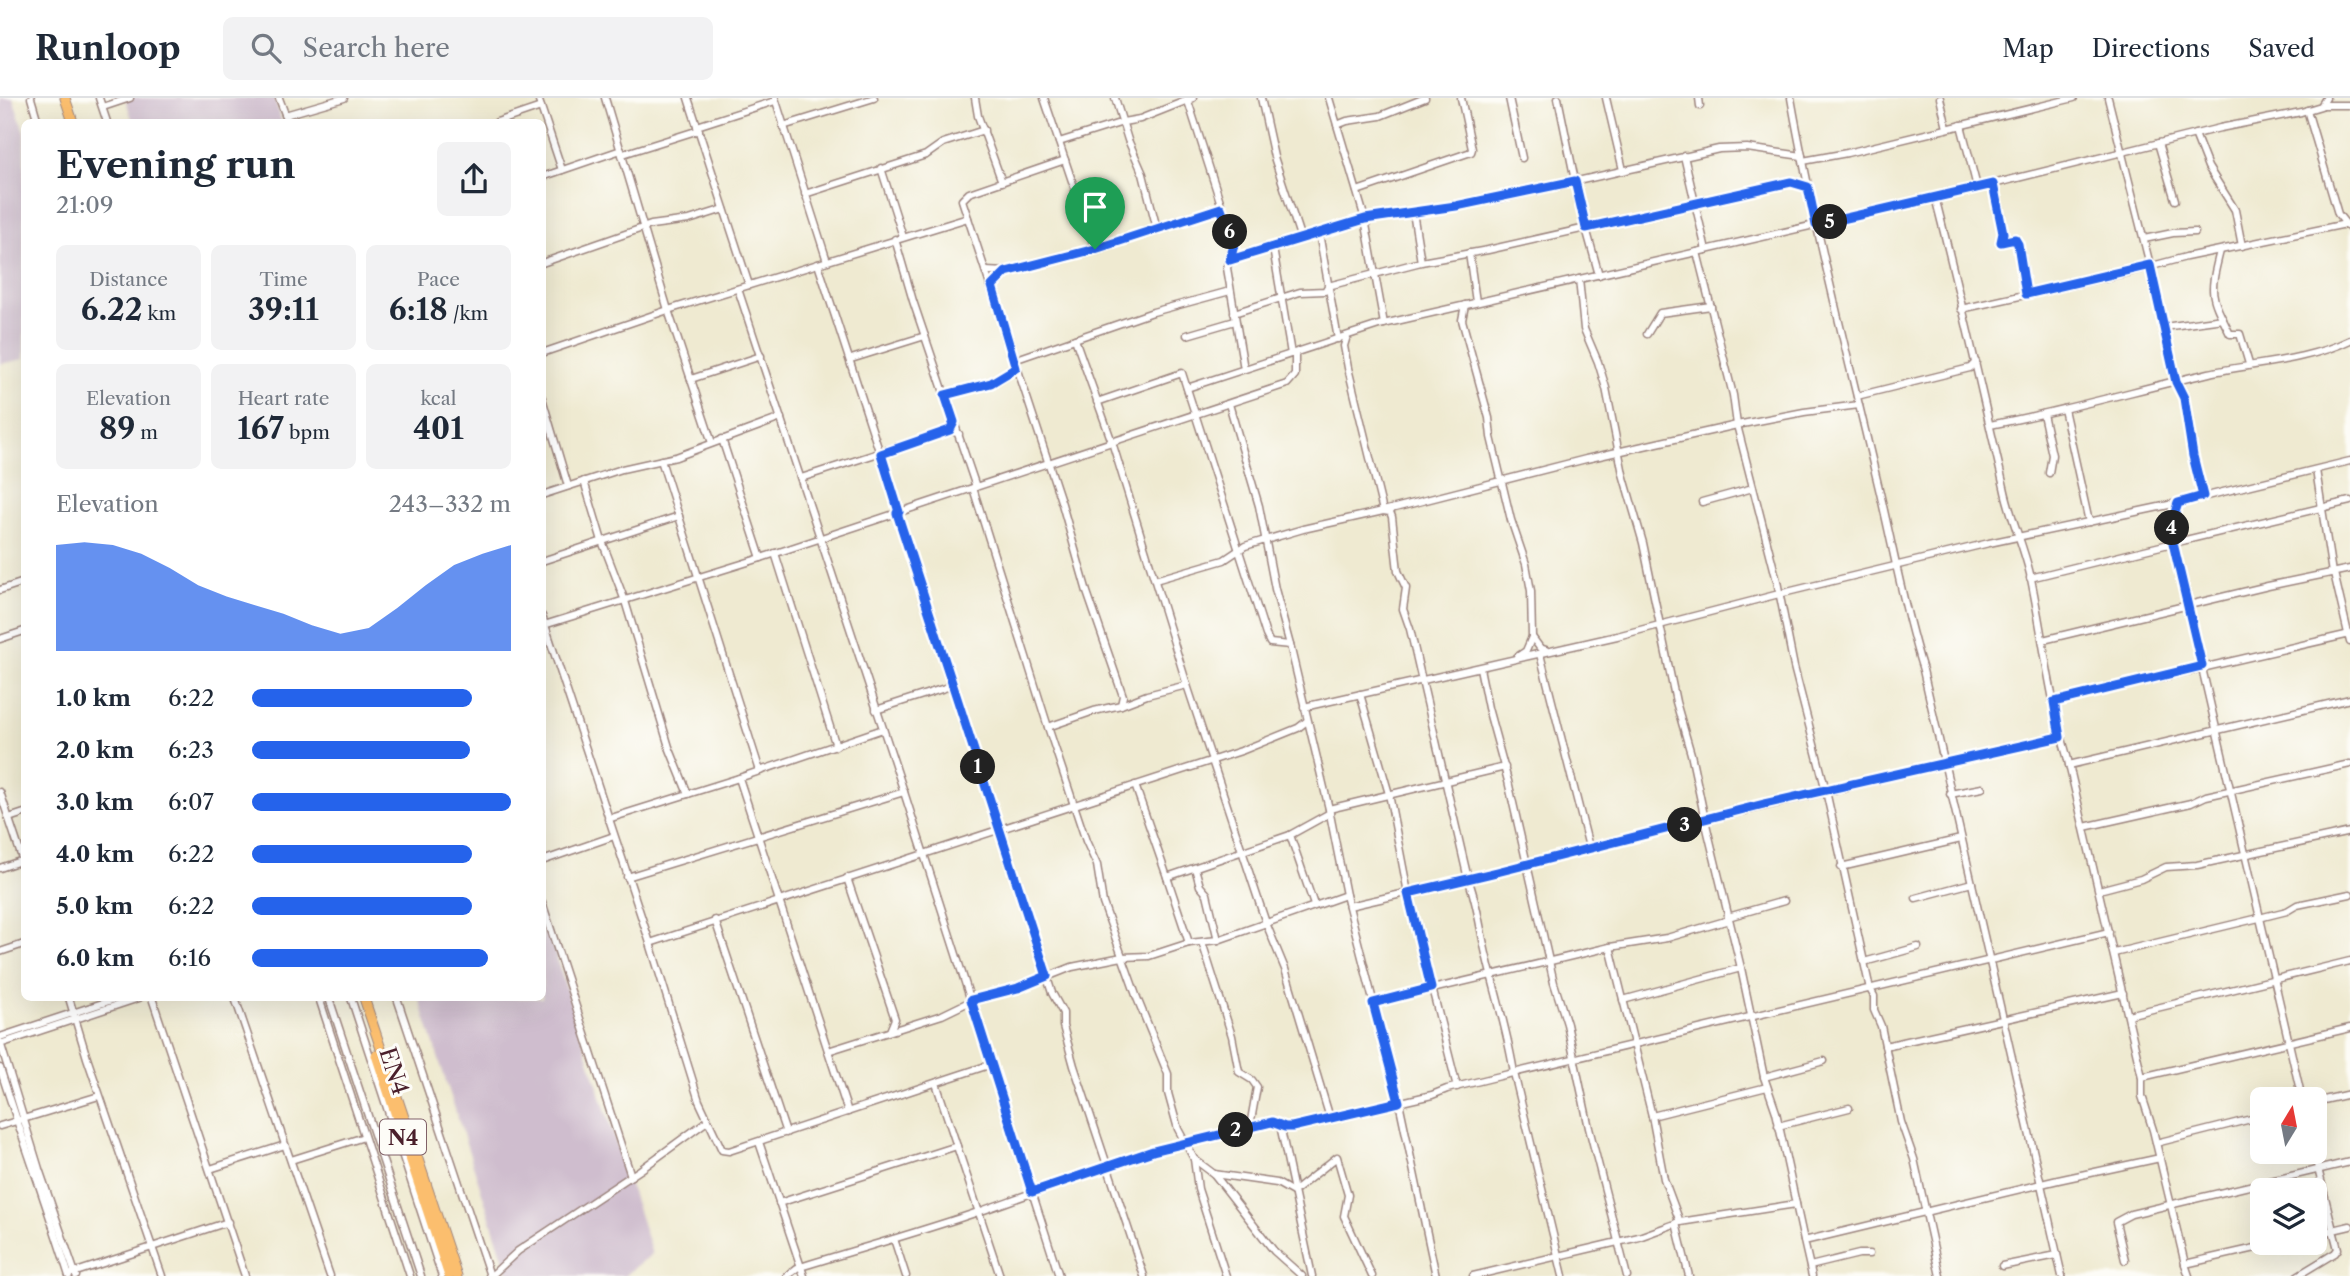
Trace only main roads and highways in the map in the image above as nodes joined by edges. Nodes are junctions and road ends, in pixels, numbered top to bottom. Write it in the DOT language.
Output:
graph roads {
  1 [pos="60,98"];
  2 [pos="65,98"];
  3 [pos="67,119"];
  4 [pos="72,119"];
  5 [pos="359,1001"];
  6 [pos="365,1001"];
  7 [pos="449,1276"];
  8 [pos="457,1276"];
  1 -- 3 [label="highway"];
  2 -- 4 [label="highway"];
  5 -- 7 [label="highway, N4"];
  6 -- 8 [label="highway, N4"];
}
